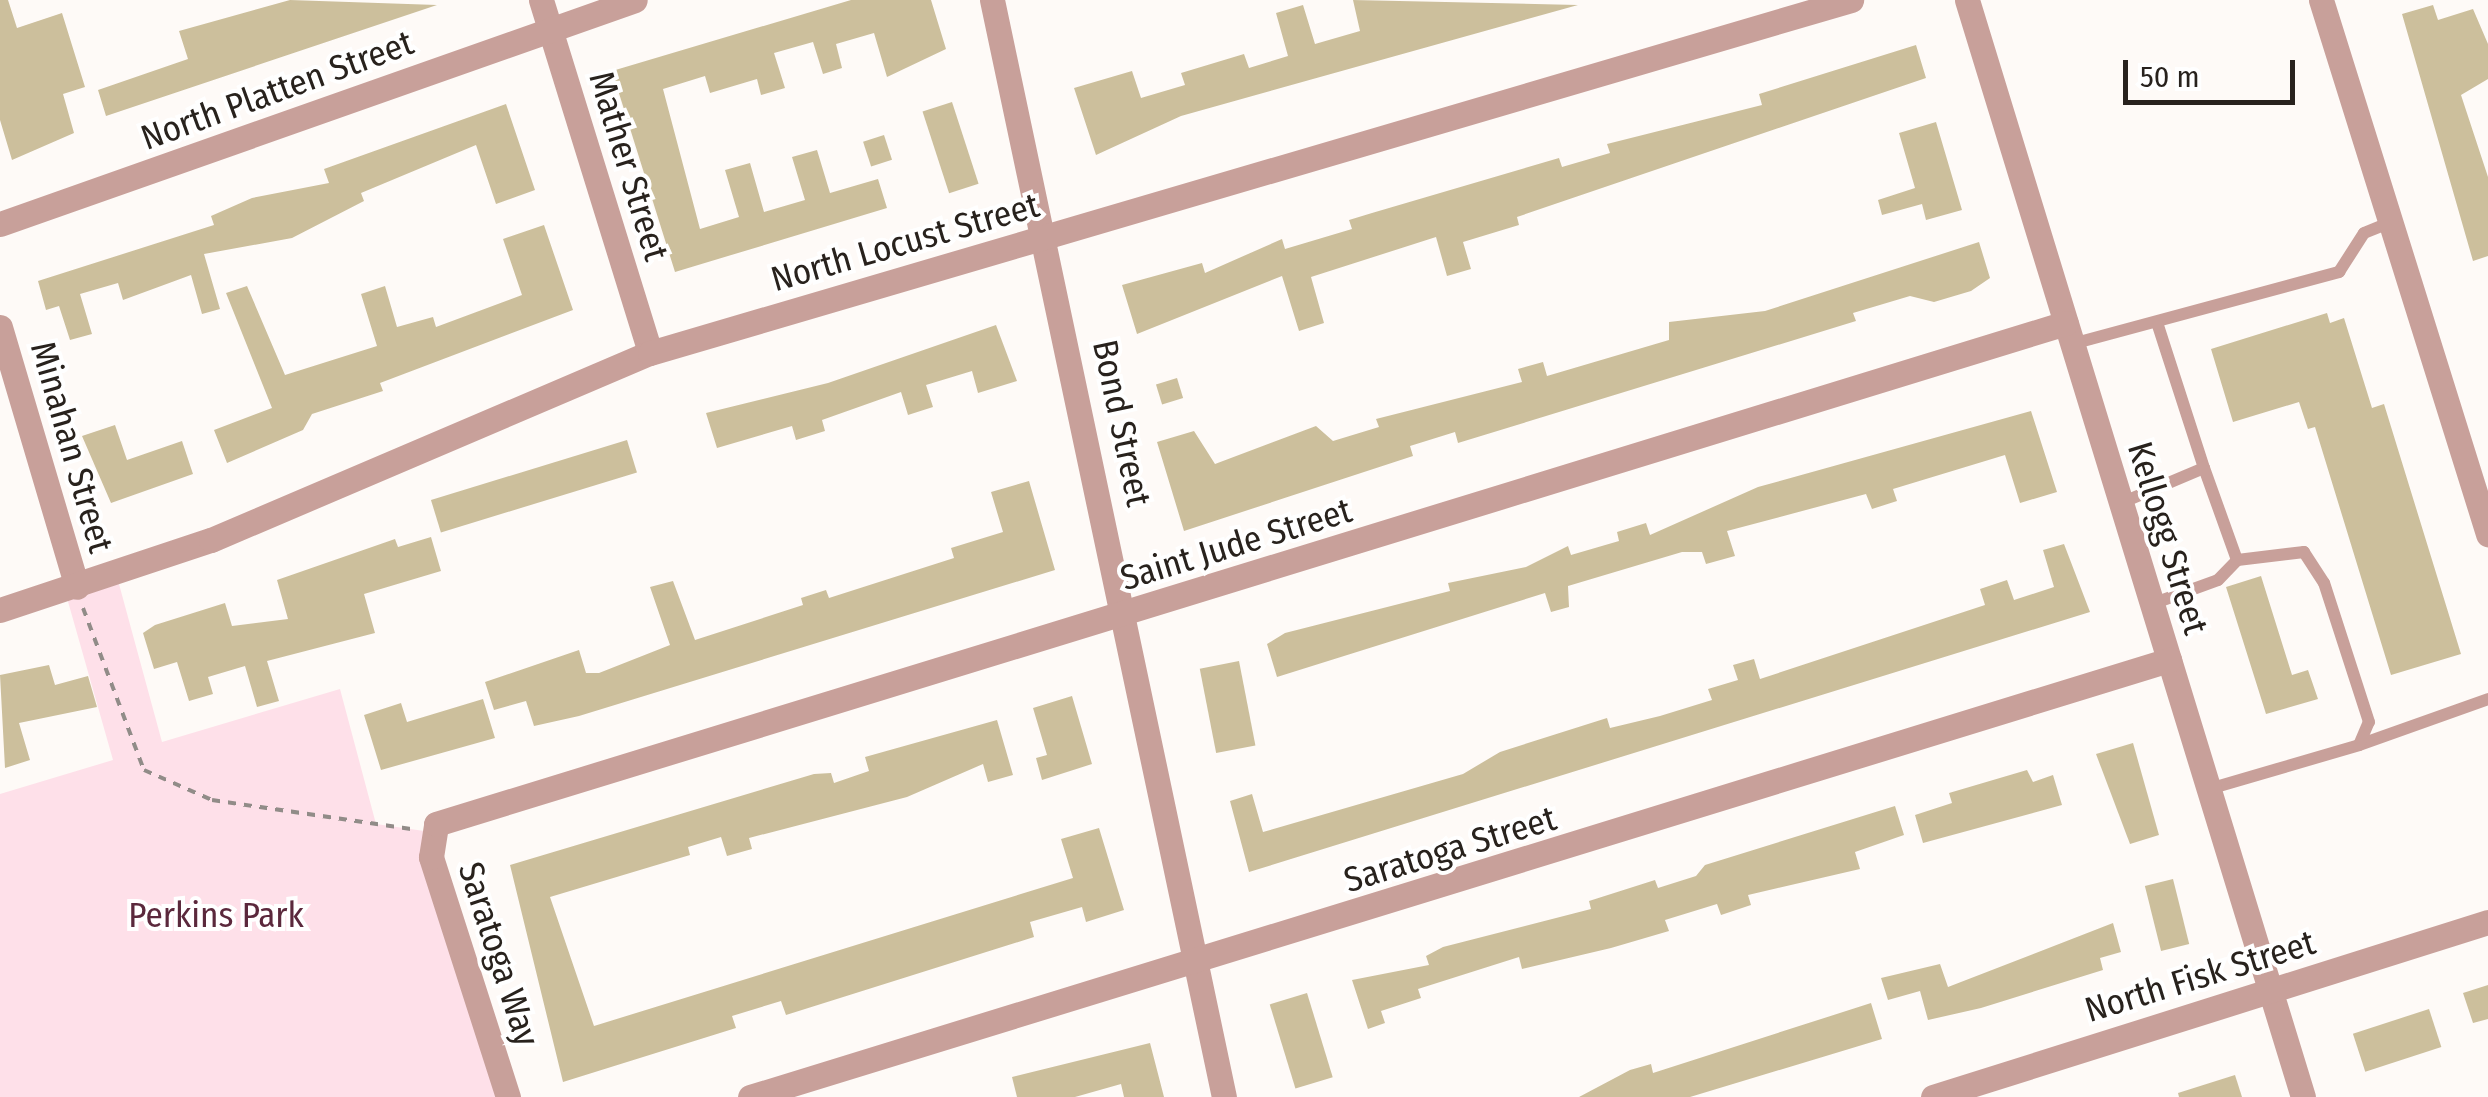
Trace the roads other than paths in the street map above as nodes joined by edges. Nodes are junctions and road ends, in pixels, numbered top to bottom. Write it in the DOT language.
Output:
graph roads {
  1 [pos="541,0"];
  2 [pos="635,0"];
  3 [pos="992,0"];
  4 [pos="1851,0"];
  5 [pos="1967,0"];
  6 [pos="2321,0"];
  7 [pos="550,26"];
  8 [pos="2391,222"];
  9 [pos="0,224"];
  10 [pos="1045,237"];
  11 [pos="2158,326"];
  12 [pos="0,327"];
  13 [pos="2069,334"];
  14 [pos="650,353"];
  15 [pos="2204,468"];
  16 [pos="2121,503"];
  17 [pos="2488,534"];
  18 [pos="2236,560"];
  19 [pos="76,587"];
  20 [pos="2152,604"];
  21 [pos="0,610"];
  22 [pos="1128,614"];
  23 [pos="2169,660"];
  24 [pos="2488,699"];
  25 [pos="2359,745"];
  26 [pos="2209,789"];
  27 [pos="431,832"];
  28 [pos="2488,922"];
  29 [pos="1196,965"];
  30 [pos="2271,991"];
  31 [pos="508,1097"];
  32 [pos="750,1097"];
  33 [pos="1224,1097"];
  34 [pos="1932,1097"];
  35 [pos="2303,1097"];
  1 -- 7 [label="street, Mather Street"];
  2 -- 7 [label="street, North Platten Street"];
  3 -- 10 [label="street, Bond Street"];
  4 -- 10 [label="street, North Locust Street"];
  5 -- 13 [label="street, Kellogg Street"];
  6 -- 8 [label="street"];
  7 -- 9 [label="street, North Platten Street"];
  7 -- 14 [label="street, Mather Street"];
  8 -- 11 [label="lane"];
  8 -- 17 [label="street"];
  10 -- 14 [label="street, North Locust Street"];
  10 -- 22 [label="street, Bond Street"];
  11 -- 13 [label="lane"];
  11 -- 15 [label="lane"];
  12 -- 19 [label="street, Minahan Street"];
  13 -- 16 [label="street, Kellogg Street"];
  13 -- 22 [label="street, Saint Jude Street"];
  14 -- 19 [label="street, North Locust Street"];
  15 -- 16 [label="lane"];
  15 -- 18 [label="lane"];
  16 -- 20 [label="street, Kellogg Street"];
  18 -- 20 [label="lane"];
  18 -- 25 [label="lane"];
  19 -- 21 [label="street, North Locust Street"];
  20 -- 23 [label="street, Kellogg Street"];
  22 -- 27 [label="street, Saint Jude Street"];
  22 -- 29 [label="street, Bond Street"];
  23 -- 26 [label="street, Kellogg Street"];
  23 -- 29 [label="street, Saratoga Street"];
  24 -- 25 [label="lane"];
  25 -- 26 [label="lane"];
  26 -- 30 [label="street, Kellogg Street"];
  27 -- 31 [label="street, Saratoga Way"];
  28 -- 30 [label="street, North Fisk Street"];
  29 -- 32 [label="street, Saratoga Street"];
  29 -- 33 [label="street, Bond Street"];
  30 -- 34 [label="street, North Fisk Street"];
  30 -- 35 [label="street, Kellogg Street"];
}
